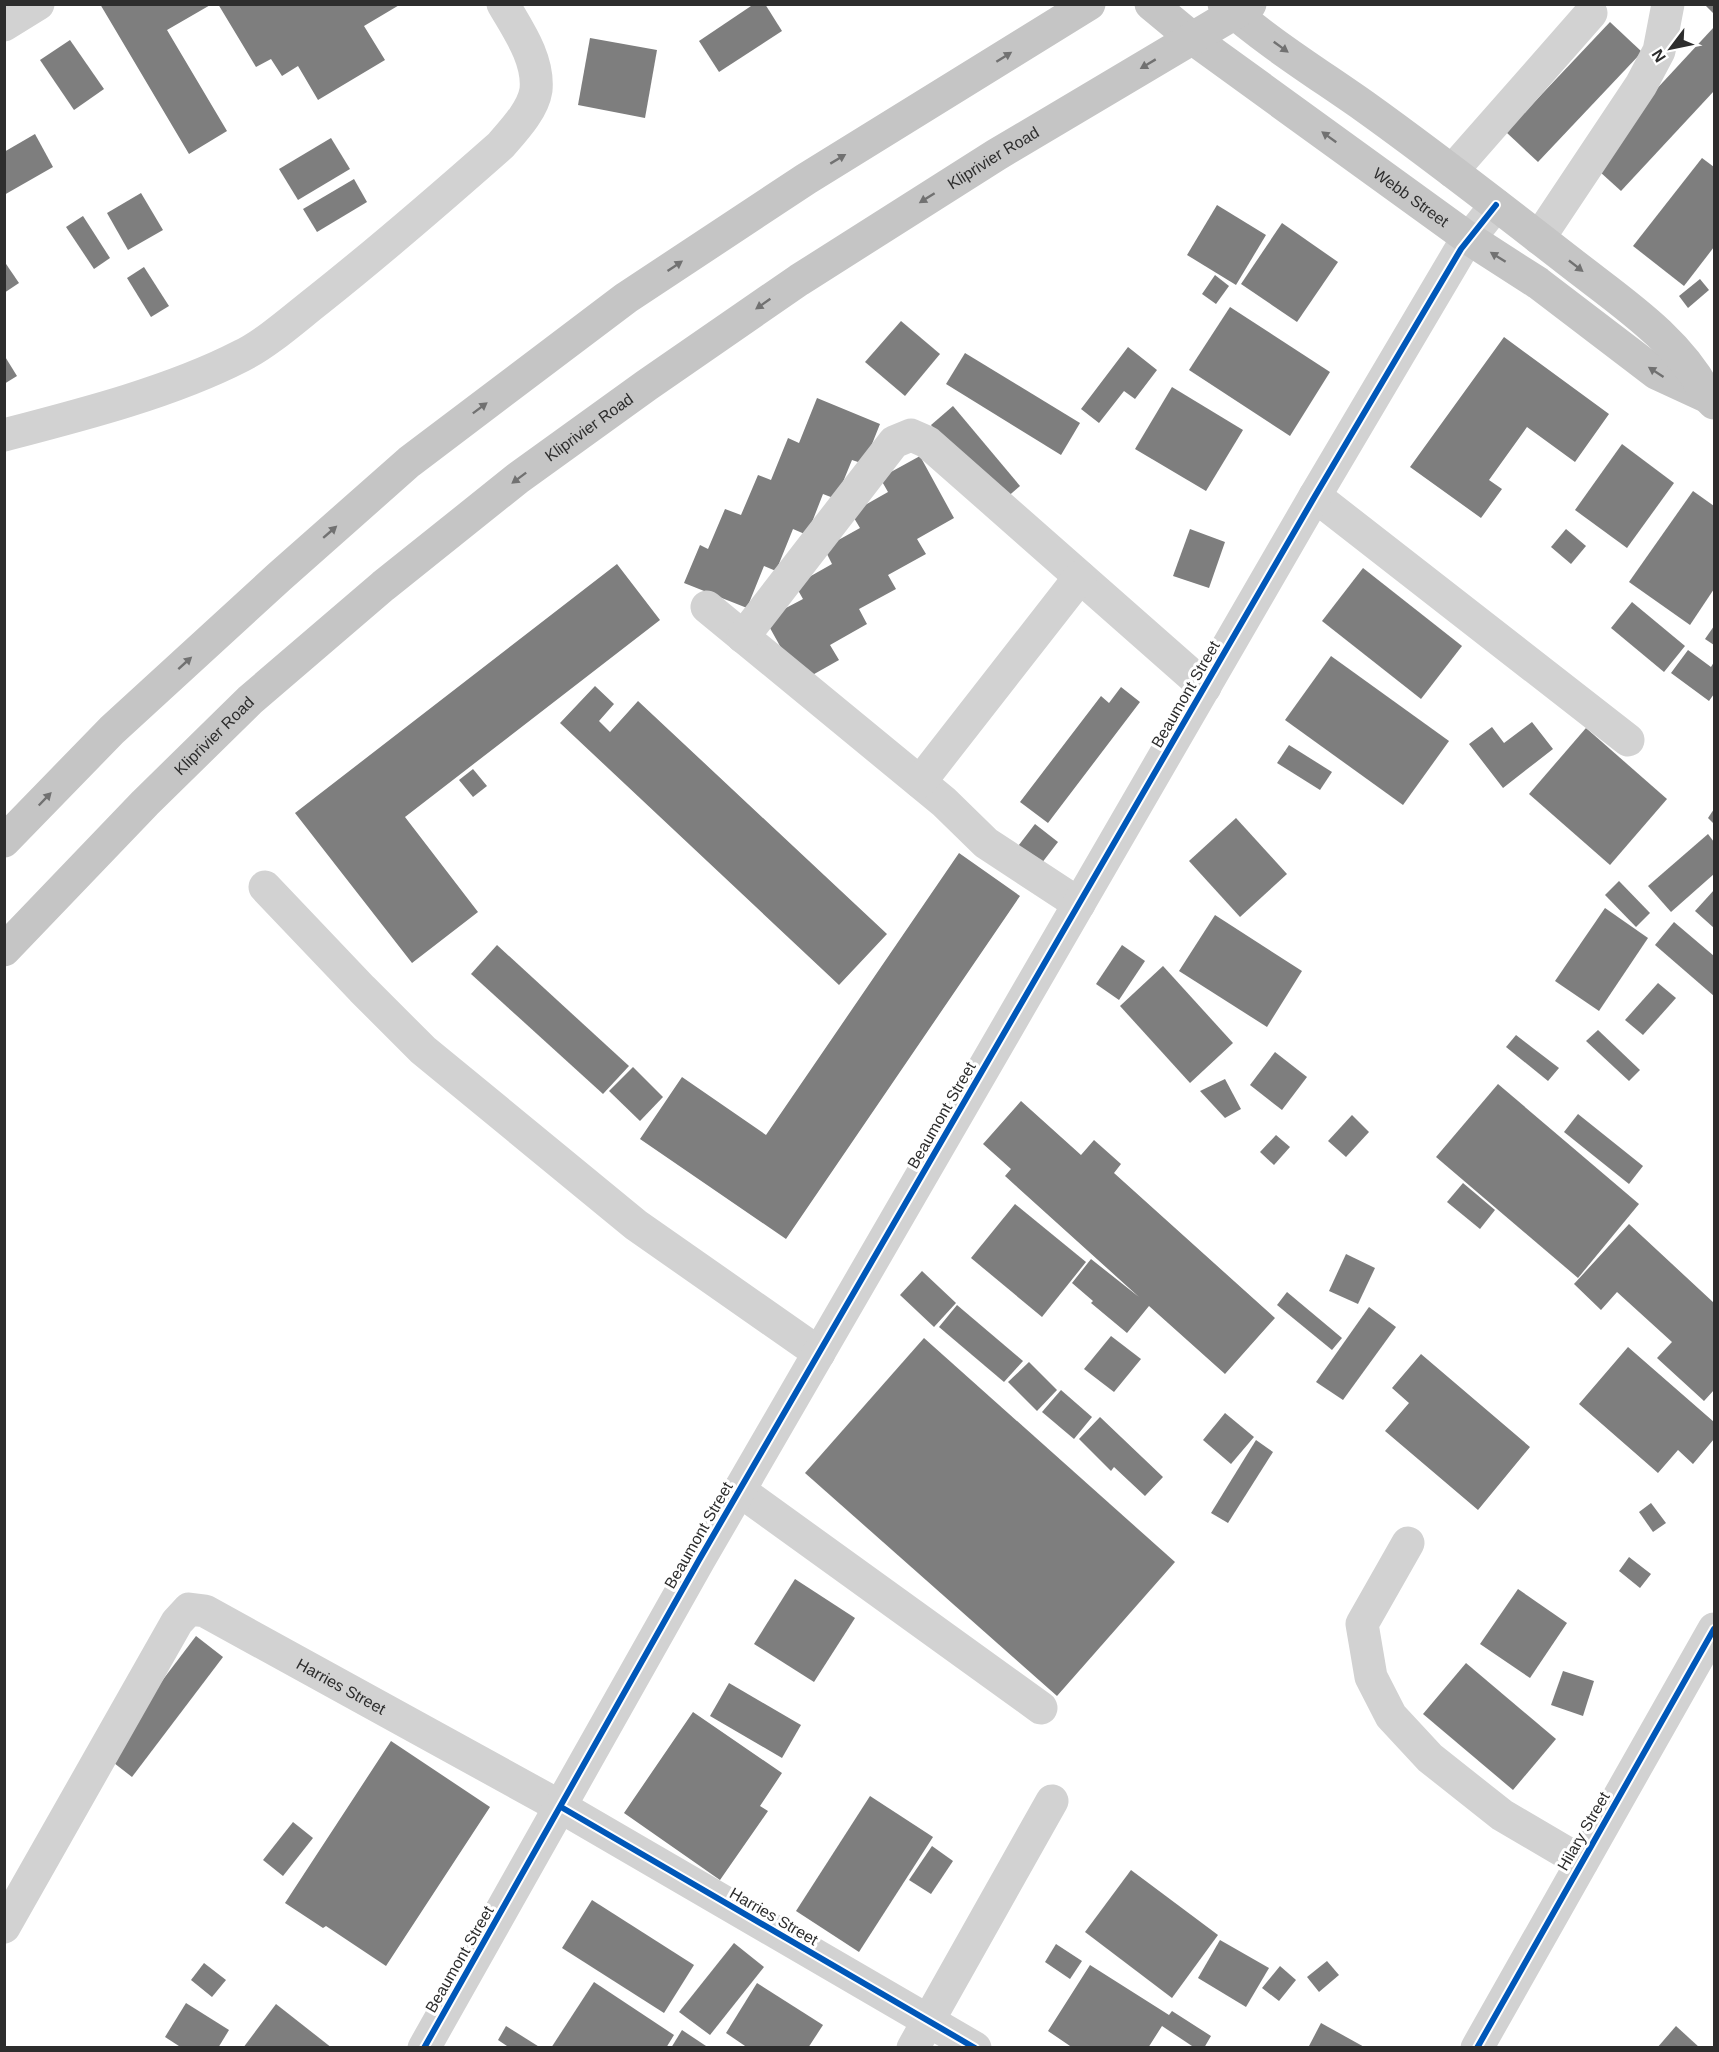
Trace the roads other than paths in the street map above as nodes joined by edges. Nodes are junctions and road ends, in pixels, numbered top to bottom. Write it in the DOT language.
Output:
graph roads {
  1 [pos="38,4"];
  2 [pos="503,4"];
  3 [pos="1089,4"];
  4 [pos="1151,4"];
  5 [pos="1668,4"];
  6 [pos="1236,7"];
  7 [pos="1591,13"];
  8 [pos="4,25"];
  9 [pos="1192,38"];
  10 [pos="1452,171"];
  11 [pos="1497,204"];
  12 [pos="1468,238"];
  13 [pos="1539,238"];
  14 [pos="1711,400"];
  15 [pos="4,435"];
  16 [pos="1315,496"];
  17 [pos="1080,577"];
  18 [pos="707,608"];
  19 [pos="743,637"];
  20 [pos="1205,687"];
  21 [pos="1628,740"];
  22 [pos="920,782"];
  23 [pos="4,841"];
  24 [pos="265,887"];
  25 [pos="1079,904"];
  26 [pos="4,950"];
  27 [pos="819,1353"];
  28 [pos="739,1490"];
  29 [pos="1408,1543"];
  30 [pos="1714,1629"];
  31 [pos="1041,1708"];
  32 [pos="1052,1801"];
  33 [pos="561,1807"];
  34 [pos="1582,1862"];
  35 [pos="4,1927"];
  36 [pos="920,2034"];
  37 [pos="424,2048"];
  38 [pos="975,2048"];
  39 [pos="1477,2048"];
  1 -- 8 [label="street"];
  2 -- 15 [label="street"];
  23 -- 3 [label="main road, one-way"];
  4 -- 9 [label="main road, Webb Street"];
  5 -- 13 [label="street"];
  6 -- 9 [label="main road, Kliprivier Road"];
  6 -- 10 [label="main road, Webb Street, one-way"];
  7 -- 10 [label="street"];
  12 -- 9 [label="main road, Webb Street, one-way"];
  9 -- 26 [label="main road, Kliprivier Road, one-way"];
  10 -- 11 [label="main road, Webb Street"];
  11 -- 12 [label="street, Beaumont Street"];
  11 -- 13 [label="main road, Webb Street"];
  14 -- 12 [label="main road, Webb Street, one-way"];
  12 -- 16 [label="street, Beaumont Street"];
  13 -- 14 [label="main road, Webb Street, one-way"];
  16 -- 20 [label="street, Beaumont Street"];
  16 -- 21 [label="street"];
  17 -- 19 [label="street"];
  17 -- 20 [label="street"];
  17 -- 22 [label="street"];
  18 -- 19 [label="street"];
  19 -- 22 [label="street"];
  20 -- 25 [label="street, Beaumont Street"];
  22 -- 25 [label="street"];
  24 -- 27 [label="street"];
  25 -- 27 [label="street, Beaumont Street"];
  27 -- 28 [label="street, Beaumont Street"];
  28 -- 31 [label="street"];
  28 -- 33 [label="street, Beaumont Street"];
  29 -- 34 [label="street"];
  30 -- 34 [label="street, Hilary Street"];
  32 -- 36 [label="street"];
  33 -- 35 [label="street, Harries Street"];
  33 -- 36 [label="street, Harries Street"];
  33 -- 37 [label="street, Beaumont Street"];
  34 -- 39 [label="street, Hilary Street"];
  36 -- 38 [label="street, Harries Street"];
}
